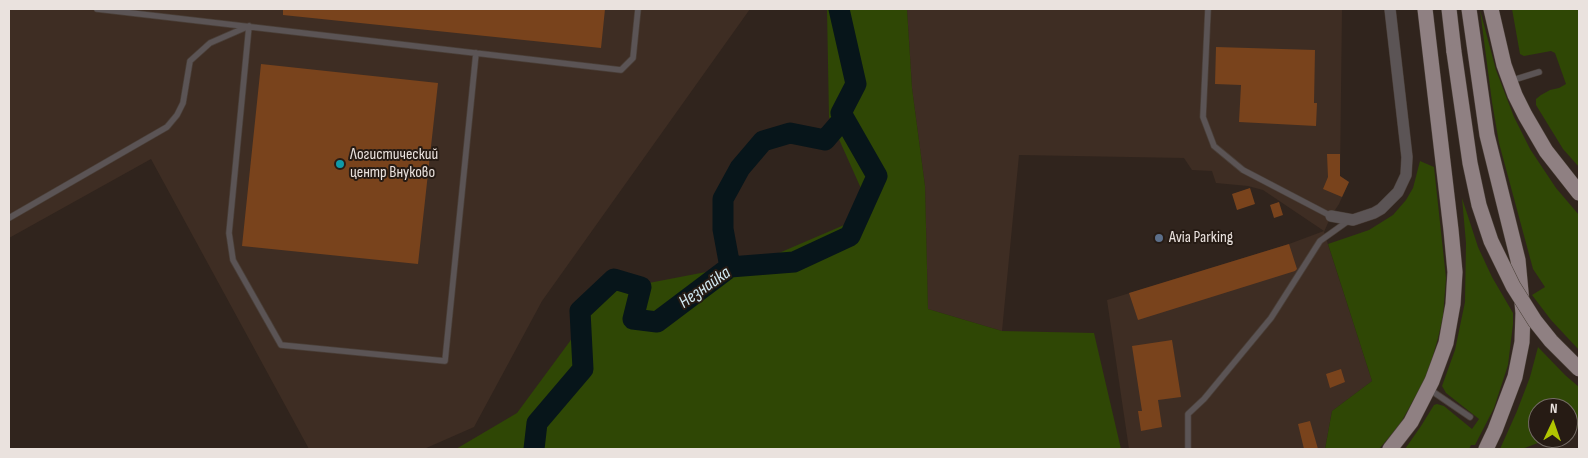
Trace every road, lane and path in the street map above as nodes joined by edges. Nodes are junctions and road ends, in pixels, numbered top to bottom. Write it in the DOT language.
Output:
graph roads {
  1 [pos="97,9"];
  2 [pos="638,9"];
  3 [pos="1208,9"];
  4 [pos="1390,9"];
  5 [pos="1425,9"];
  6 [pos="1449,9"];
  7 [pos="1469,9"];
  8 [pos="1491,9"];
  9 [pos="249,26"];
  10 [pos="476,53"];
  11 [pos="1539,72"];
  12 [pos="1510,80"];
  13 [pos="1579,193"];
  14 [pos="1331,216"];
  15 [pos="9,218"];
  16 [pos="1350,220"];
  17 [pos="1579,369"];
  18 [pos="1429,389"];
  19 [pos="1470,417"];
  20 [pos="1188,449"];
  21 [pos="1390,449"];
  22 [pos="1486,449"];
  1 -- 9 [label="lane"];
  2 -- 10 [label="lane"];
  3 -- 14 [label="lane"];
  4 -- 16 [label="street"];
  5 -- 18 [label="main road"];
  6 -- 17 [label="main road, bridge"];
  7 -- 22 [label="main road"];
  8 -- 12 [label="main road"];
  9 -- 10 [label="lane"];
  9 -- 10 [label="lane"];
  9 -- 15 [label="lane"];
  11 -- 12 [label="lane"];
  12 -- 13 [label="main road"];
  14 -- 16 [label="street"];
  16 -- 20 [label="lane"];
  18 -- 19 [label="lane"];
  18 -- 21 [label="main road"];
}
